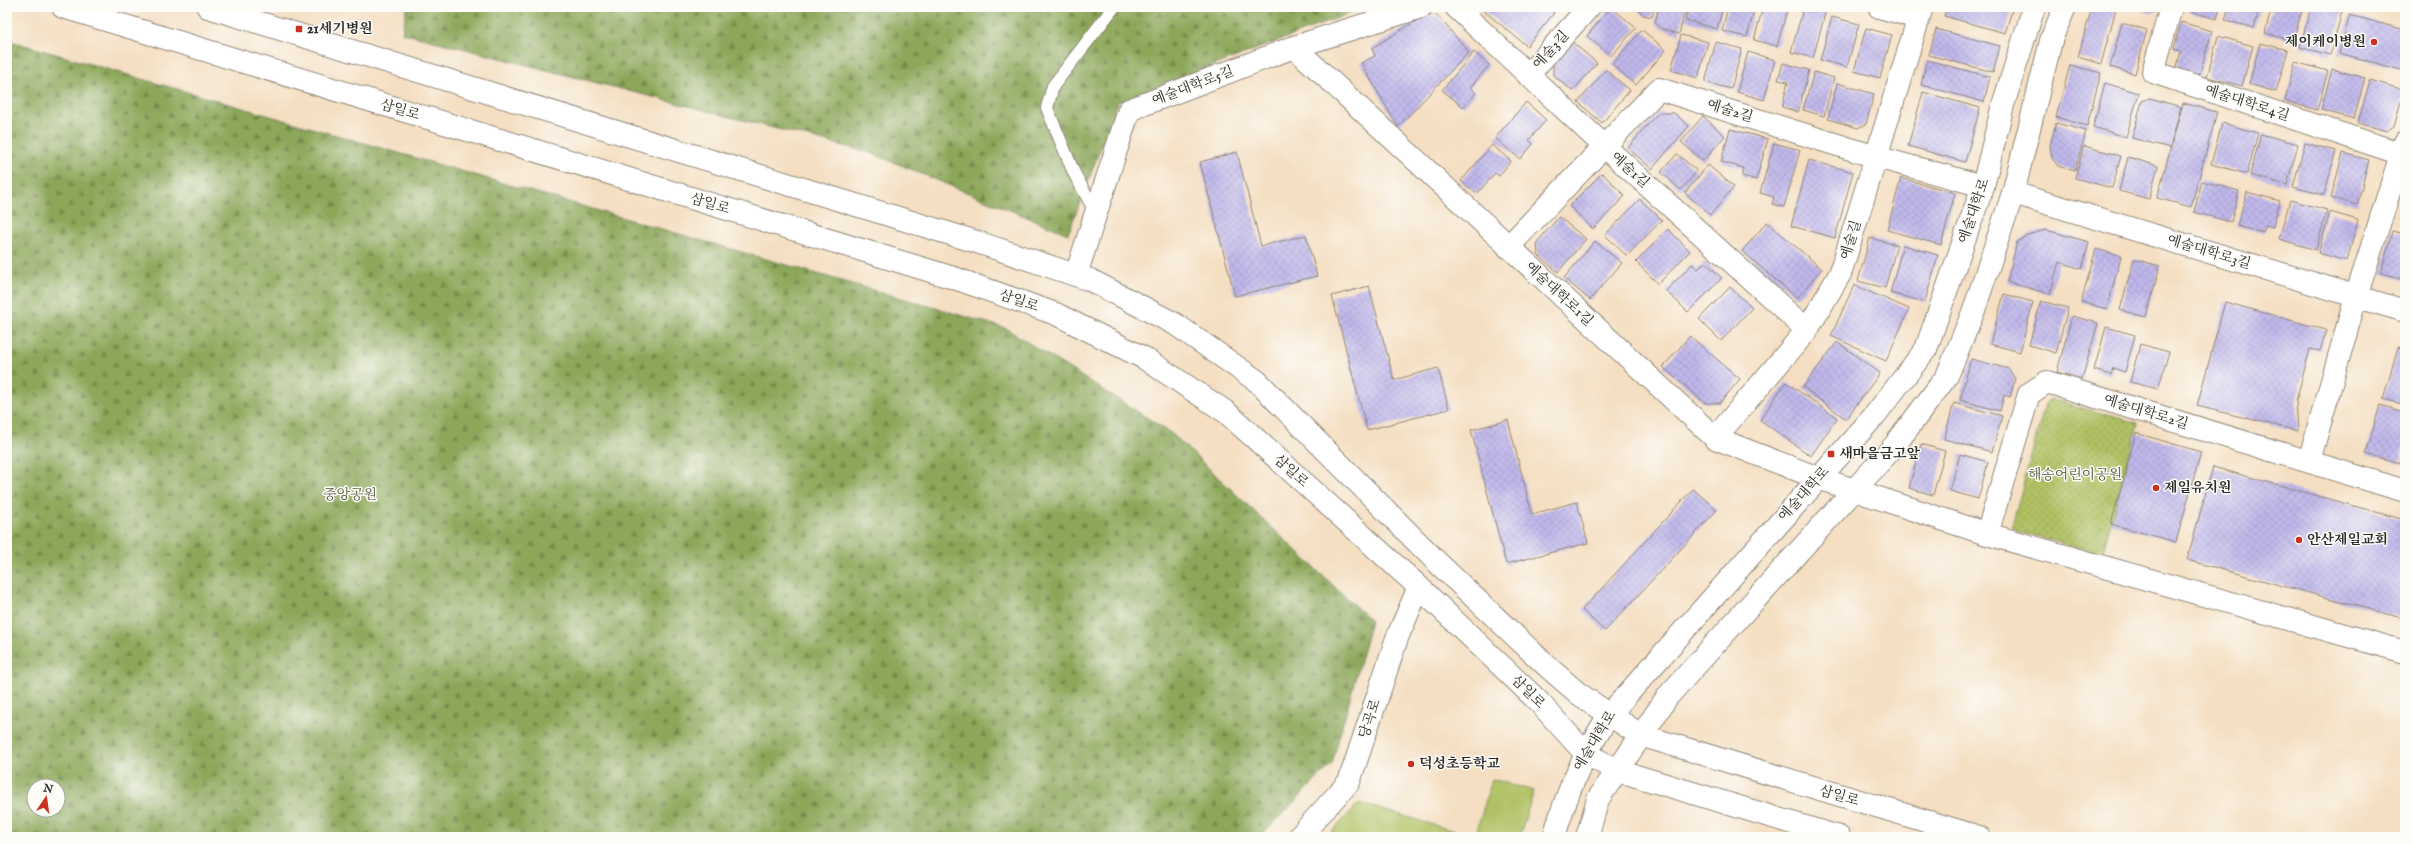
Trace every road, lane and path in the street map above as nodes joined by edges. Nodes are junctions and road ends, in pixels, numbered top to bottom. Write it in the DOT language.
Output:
graph roads {
  1 [pos="63,7"];
  2 [pos="208,7"];
  3 [pos="1114,7"];
  4 [pos="1421,7"];
  5 [pos="1456,7"];
  6 [pos="1589,7"];
  7 [pos="1879,7"];
  8 [pos="2034,7"];
  9 [pos="2065,7"];
  10 [pos="2171,7"];
  11 [pos="1920,13"];
  12 [pos="1294,47"];
  13 [pos="1528,75"];
  14 [pos="1603,146"];
  15 [pos="2404,150"];
  16 [pos="1876,157"];
  17 [pos="1983,186"];
  18 [pos="2012,194"];
  19 [pos="1095,211"];
  20 [pos="1508,247"];
  21 [pos="1076,275"];
  22 [pos="2356,297"];
  23 [pos="2405,311"];
  24 [pos="1807,330"];
  25 [pos="1715,438"];
  26 [pos="2309,461"];
  27 [pos="1818,478"];
  28 [pos="1855,490"];
  29 [pos="2405,492"];
  30 [pos="1987,534"];
  31 [pos="1419,587"];
  32 [pos="2405,652"];
  33 [pos="1609,715"];
  34 [pos="1640,735"];
  35 [pos="1585,754"];
  36 [pos="1616,770"];
  37 [pos="1299,837"];
  38 [pos="1554,837"];
  39 [pos="1587,837"];
  40 [pos="1839,837"];
  41 [pos="1979,837"];
  1 -- 31 [label="street, 삼일로"];
  2 -- 21 [label="street, 삼일로"];
  3 -- 19 [label="lane"];
  4 -- 12 [label="street, 예술대학로5길"];
  5 -- 13 [label="street, 예술1길"];
  6 -- 13 [label="street, 예술3길"];
  7 -- 11 [label="street"];
  8 -- 17 [label="street, 예술대학로"];
  9 -- 18 [label="street"];
  10 -- 15 [label="street, 예술대학로4길"];
  11 -- 16 [label="street, 예술길"];
  12 -- 19 [label="street, 예술대학로5길"];
  12 -- 20 [label="street, 예술대학로1길"];
  13 -- 14 [label="street, 예술1길"];
  14 -- 16 [label="street, 예술2길"];
  14 -- 20 [label="street"];
  14 -- 24 [label="street, 예술1길"];
  15 -- 22 [label="street"];
  16 -- 17 [label="street"];
  16 -- 24 [label="street, 예술길"];
  17 -- 27 [label="street, 예술대학로"];
  18 -- 22 [label="street, 예술대학로3길"];
  18 -- 28 [label="street"];
  19 -- 21 [label="street, 예술대학로5길"];
  20 -- 25 [label="street, 예술대학로1길"];
  21 -- 33 [label="street, 삼일로"];
  22 -- 23 [label="street, 예술대학로3길"];
  22 -- 26 [label="street"];
  24 -- 25 [label="street, 예술길"];
  25 -- 27 [label="street, 예술대학로1길"];
  26 -- 29 [label="street, 예술대학로2길"];
  26 -- 30 [label="street, 예술대학로2길"];
  27 -- 28 [label="street, 예술대학로1길"];
  27 -- 33 [label="street, 예술대학로"];
  28 -- 30 [label="street"];
  28 -- 34 [label="street"];
  30 -- 32 [label="street"];
  31 -- 35 [label="street, 삼일로"];
  31 -- 37 [label="street, 당곡로"];
  33 -- 34 [label="street, 삼일로"];
  33 -- 35 [label="street, 예술대학로"];
  34 -- 36 [label="street"];
  34 -- 41 [label="street, 삼일로"];
  35 -- 36 [label="street, 삼일로"];
  35 -- 38 [label="street, 예술대학로"];
  36 -- 39 [label="street"];
  36 -- 40 [label="street, 삼일로"];
}
